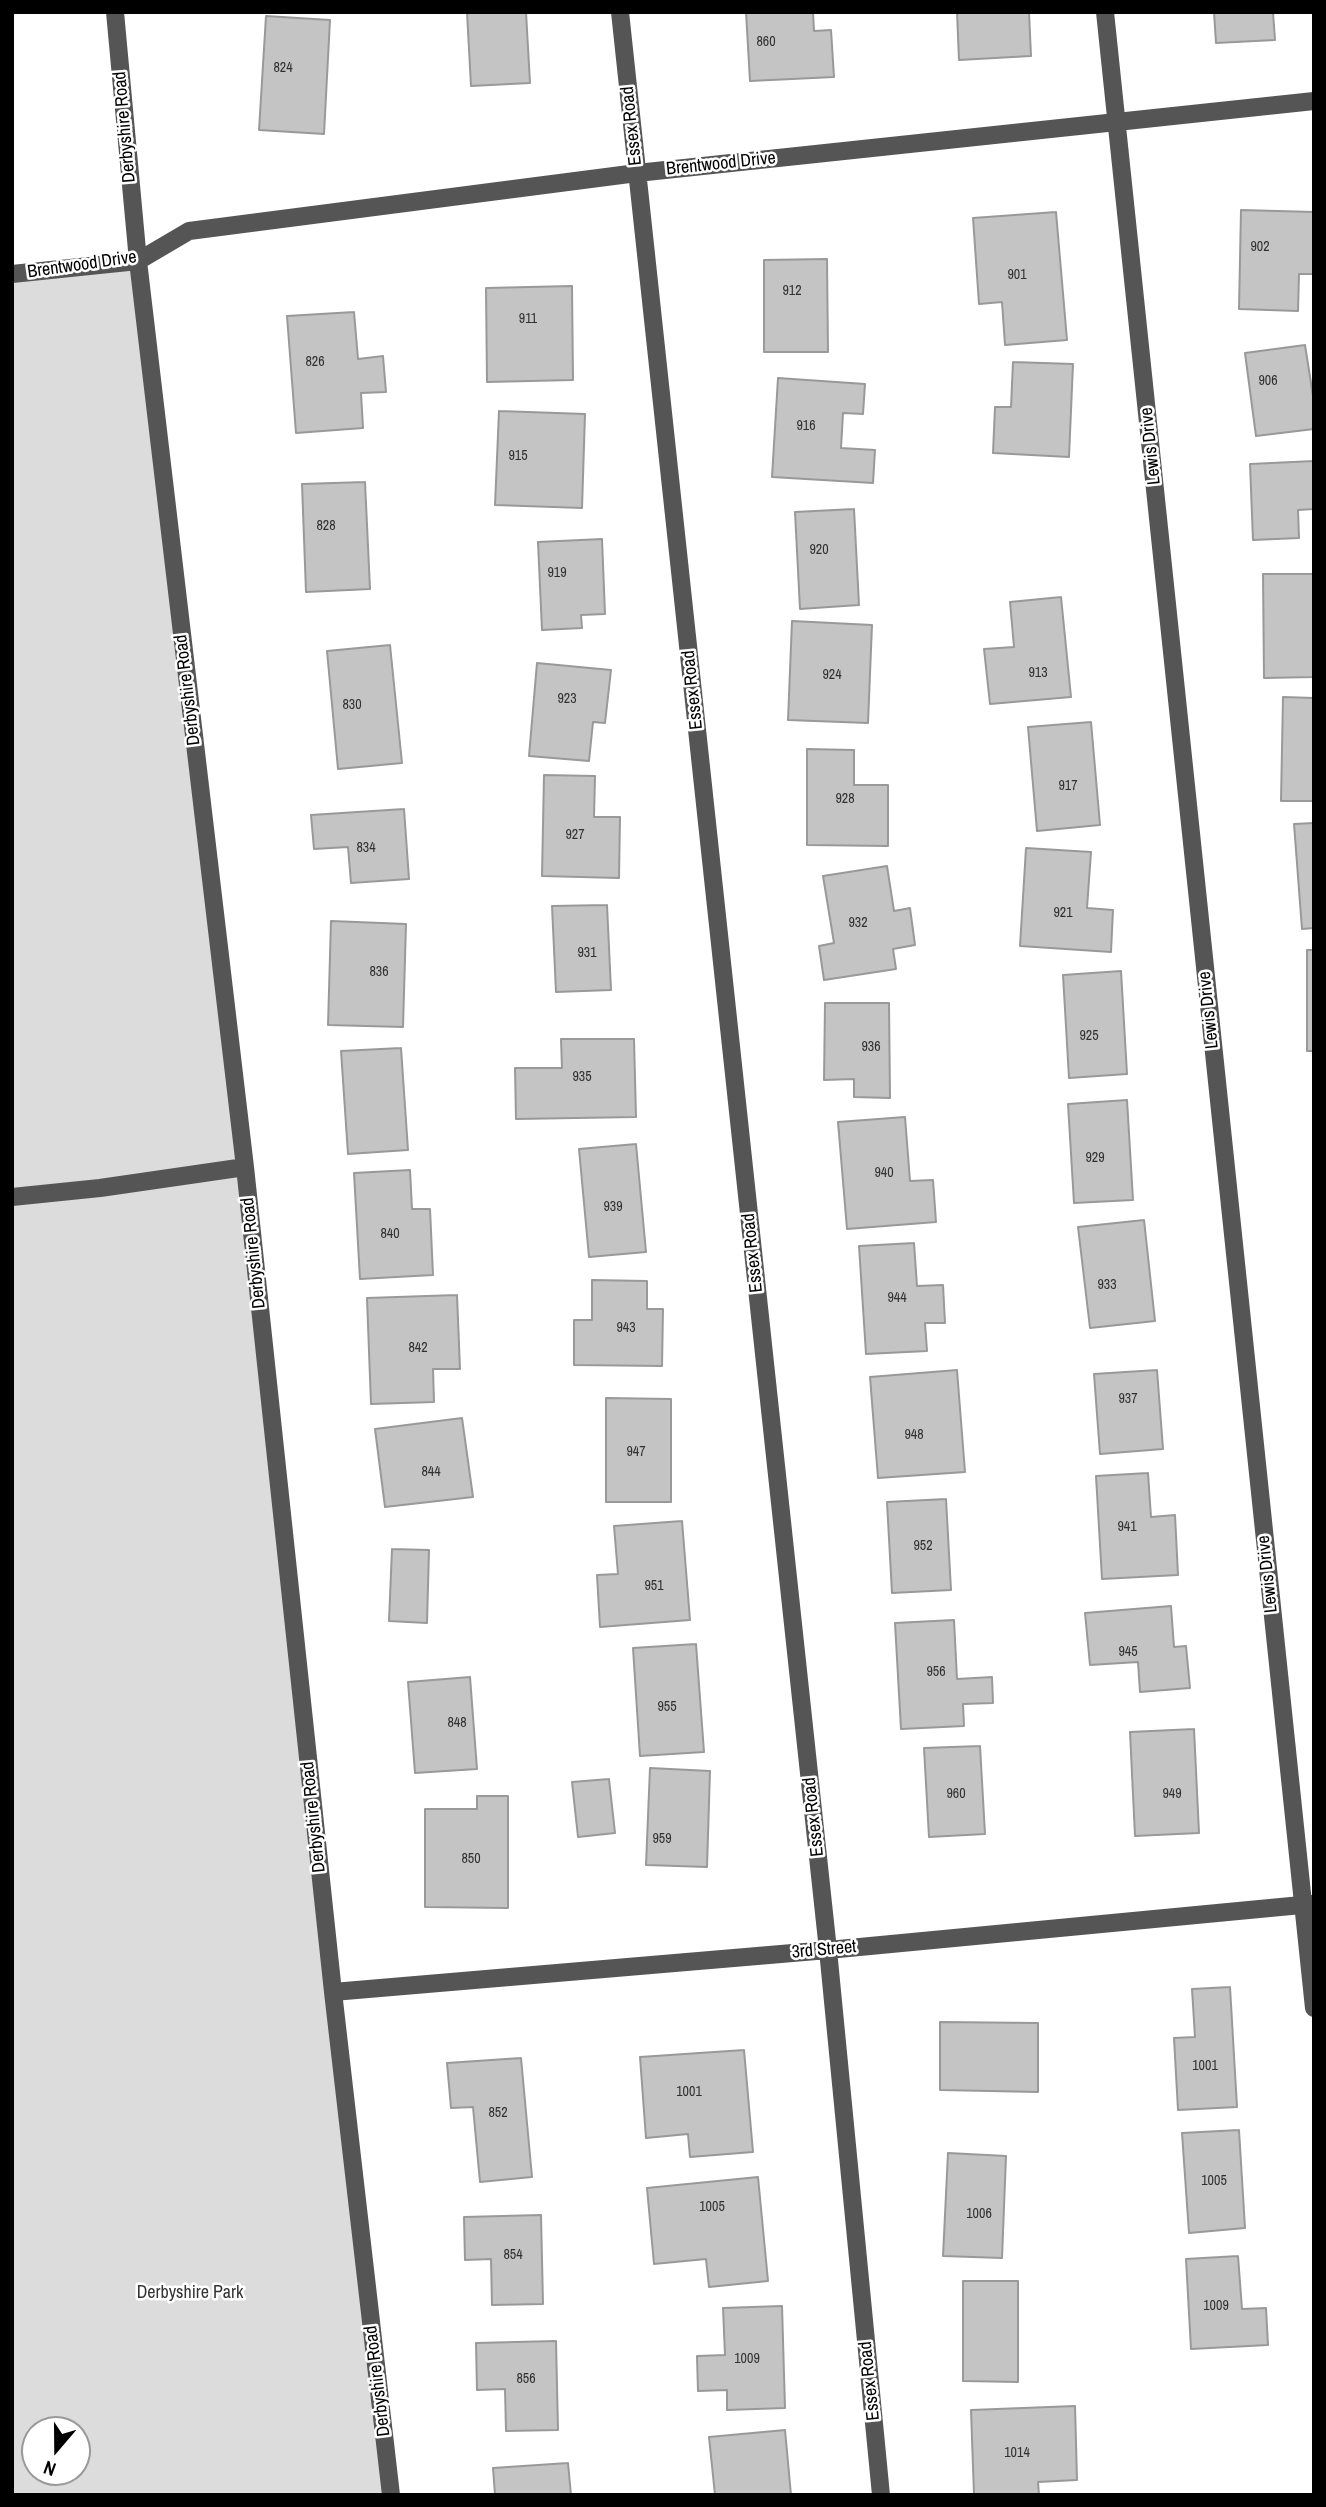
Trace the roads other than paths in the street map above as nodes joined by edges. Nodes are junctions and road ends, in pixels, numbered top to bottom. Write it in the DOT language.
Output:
graph roads {
  1 [pos="115,12"];
  2 [pos="620,12"];
  3 [pos="1105,12"];
  4 [pos="1314,101"];
  5 [pos="1117,123"];
  6 [pos="637,173"];
  7 [pos="138,261"];
  8 [pos="12,275"];
  9 [pos="245,1167"];
  10 [pos="12,1197"];
  11 [pos="1308,1904"];
  12 [pos="828,1950"];
  13 [pos="333,1992"];
  14 [pos="1314,2008"];
  15 [pos="391,2495"];
  16 [pos="881,2495"];
  1 -- 7 [label="street, Derbyshire Road"];
  2 -- 6 [label="street, Essex Road"];
  3 -- 5 [label="street, Lewis Drive"];
  4 -- 5 [label="street, Brentwood Drive"];
  5 -- 6 [label="street, Brentwood Drive"];
  5 -- 11 [label="street, Lewis Drive"];
  6 -- 7 [label="street, Brentwood Drive"];
  6 -- 12 [label="street, Essex Road"];
  7 -- 8 [label="street, Brentwood Drive"];
  7 -- 9 [label="street, Derbyshire Road"];
  9 -- 10 [label="street"];
  9 -- 13 [label="street, Derbyshire Road"];
  11 -- 12 [label="street, 3rd Street"];
  11 -- 14 [label="street, Lewis Drive"];
  12 -- 13 [label="street, 3rd Street"];
  12 -- 16 [label="street, Essex Road"];
  13 -- 15 [label="street, Derbyshire Road"];
}
